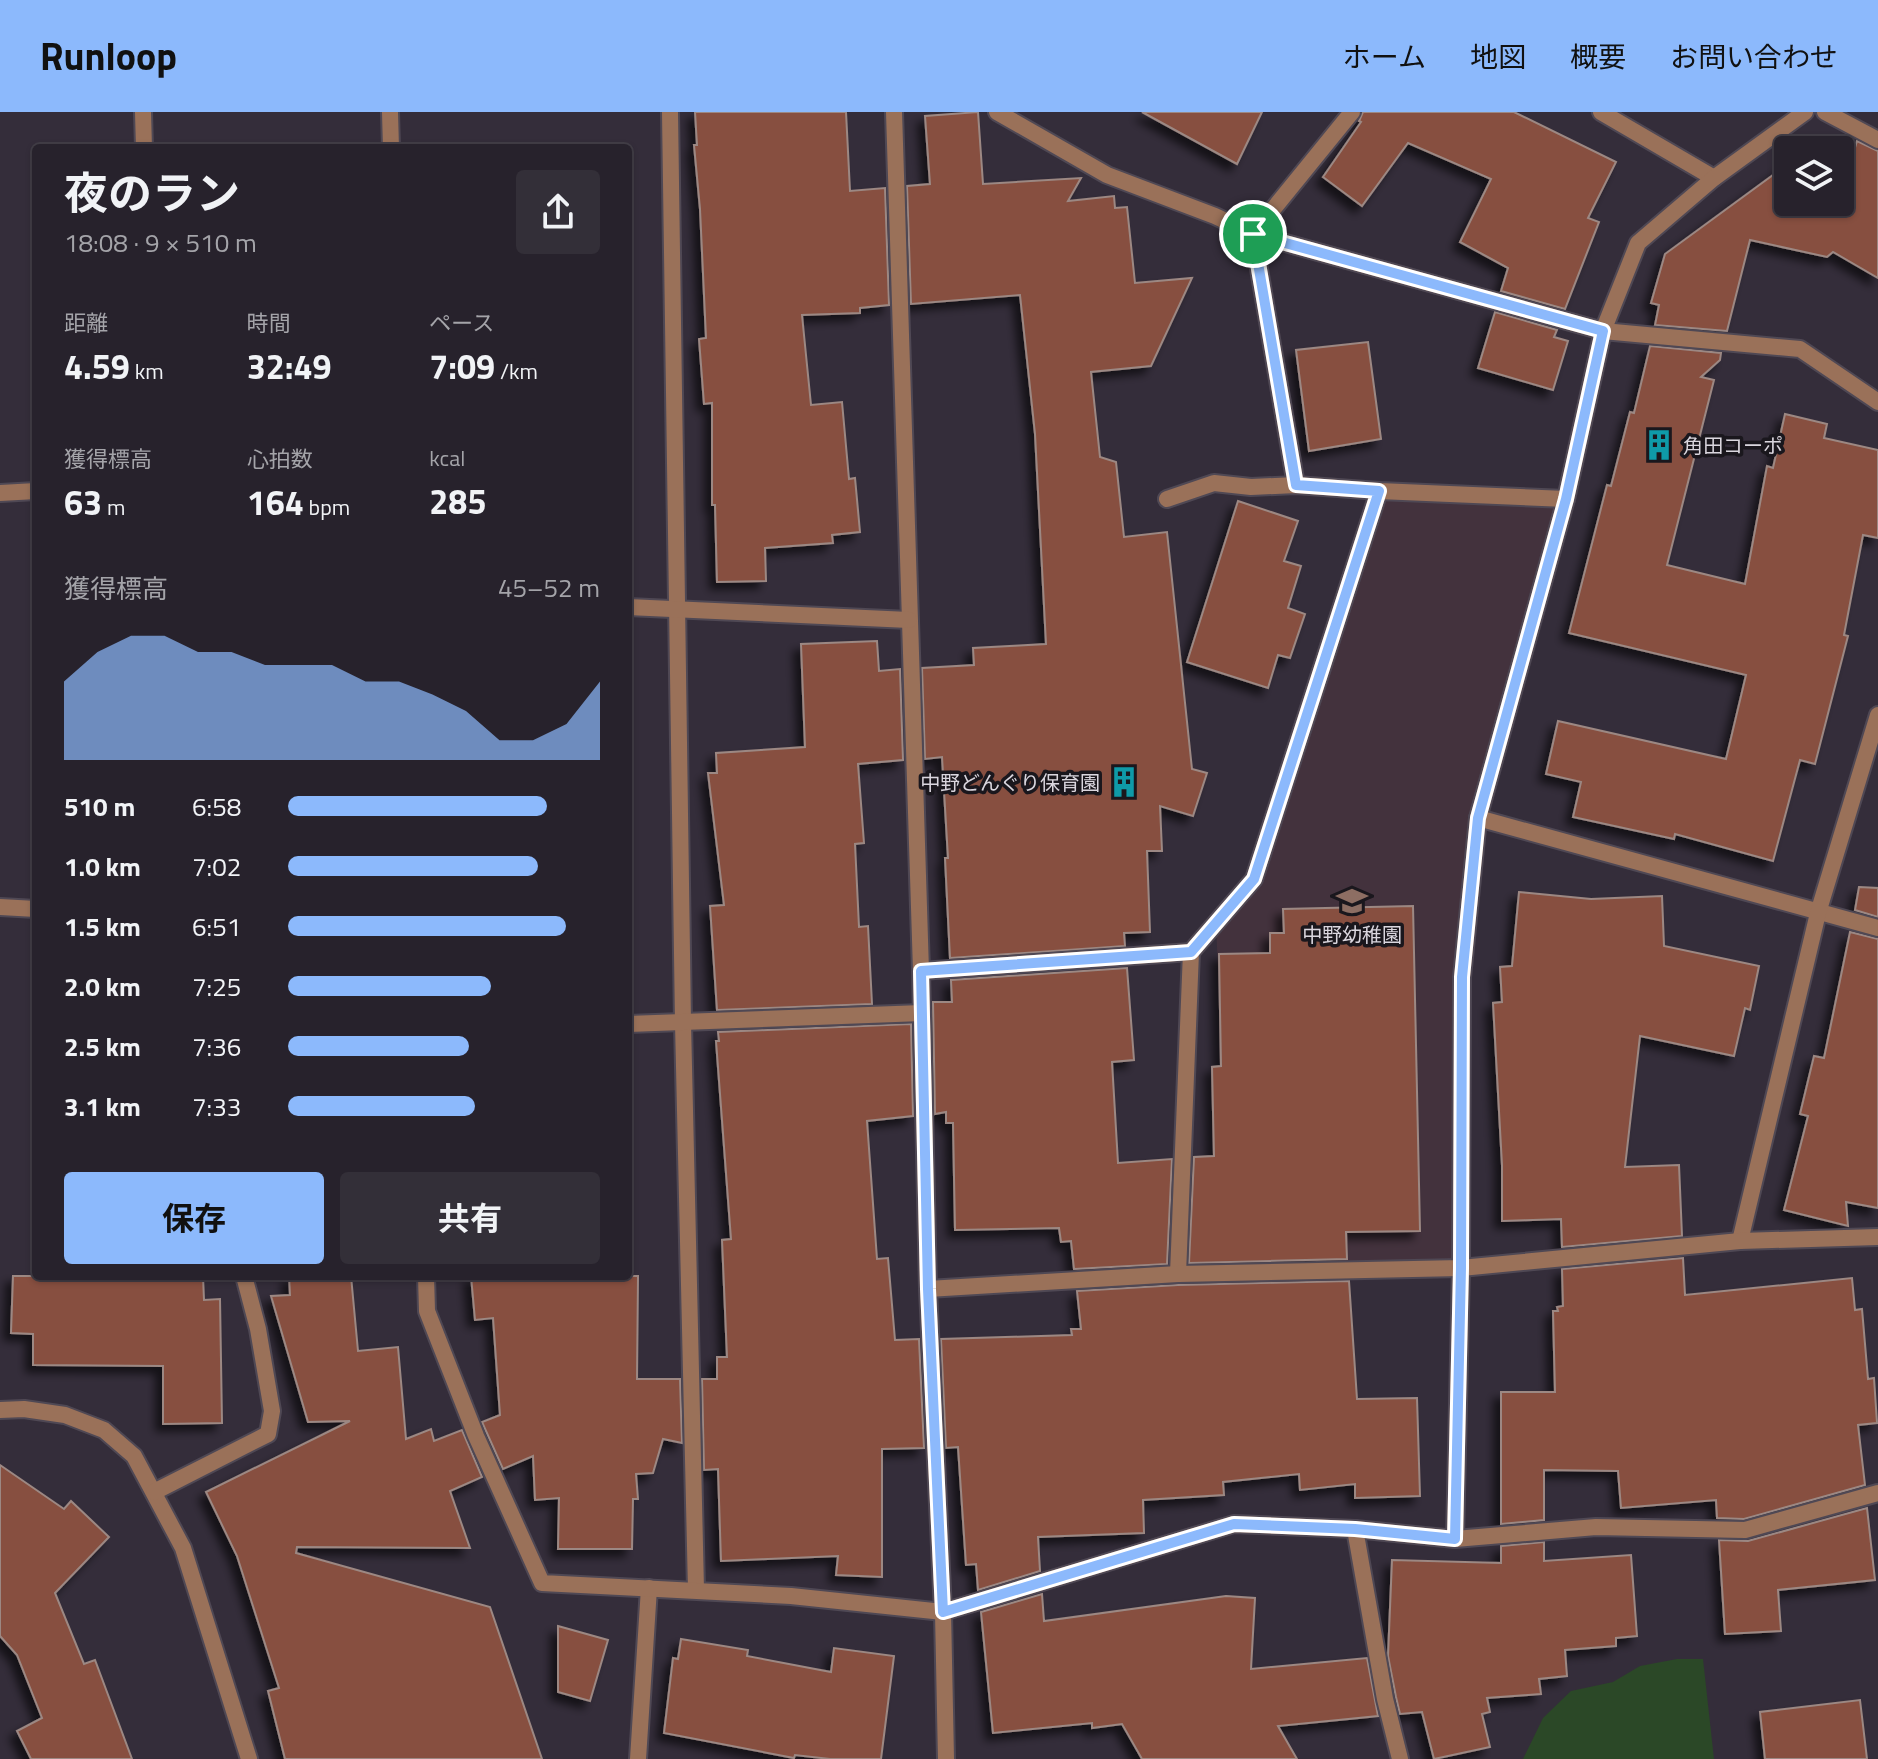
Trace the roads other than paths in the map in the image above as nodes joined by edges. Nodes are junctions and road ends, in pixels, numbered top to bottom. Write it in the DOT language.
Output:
graph roads {
  1 [pos="143,112"];
  2 [pos="390,112"];
  3 [pos="670,112"];
  4 [pos="894,112"];
  5 [pos="997,112"];
  6 [pos="1352,112"];
  7 [pos="1601,112"];
  8 [pos="1805,112"];
  9 [pos="1825,112"];
  10 [pos="1878,140"];
  11 [pos="144,144"];
  12 [pos="391,144"];
  13 [pos="1714,178"];
  14 [pos="1253,234"];
  15 [pos="1603,331"];
  16 [pos="1878,402"];
  17 [pos="1296,485"];
  18 [pos="32,491"];
  19 [pos="1379,491"];
  20 [pos="0,493"];
  21 [pos="1167,499"];
  22 [pos="1566,499"];
  23 [pos="632,607"];
  24 [pos="678,608"];
  25 [pos="909,620"];
  26 [pos="1878,715"];
  27 [pos="1478,818"];
  28 [pos="0,907"];
  29 [pos="32,909"];
  30 [pos="1818,913"];
  31 [pos="1878,928"];
  32 [pos="1191,952"];
  33 [pos="921,971"];
  34 [pos="922,1013"];
  35 [pos="683,1023"];
  36 [pos="632,1024"];
  37 [pos="1878,1237"];
  38 [pos="1740,1241"];
  39 [pos="1461,1268"];
  40 [pos="1178,1274"];
  41 [pos="245,1280"];
  42 [pos="426,1280"];
  43 [pos="928,1289"];
  44 [pos="0,1410"];
  45 [pos="154,1492"];
  46 [pos="1878,1493"];
  47 [pos="1355,1529"];
  48 [pos="1455,1539"];
  49 [pos="649,1588"];
  50 [pos="696,1590"];
  51 [pos="943,1612"];
  52 [pos="249,1759"];
  53 [pos="638,1759"];
  54 [pos="946,1759"];
  55 [pos="1400,1759"];
  1 -- 11 [label="street"];
  2 -- 12 [label="street"];
  3 -- 24 [label="street"];
  4 -- 25 [label="street"];
  5 -- 14 [label="street"];
  6 -- 14 [label="street"];
  7 -- 13 [label="street"];
  8 -- 13 [label="street"];
  9 -- 10 [label="street"];
  13 -- 15 [label="street"];
  14 -- 15 [label="street"];
  14 -- 17 [label="street"];
  15 -- 16 [label="street"];
  15 -- 22 [label="street"];
  17 -- 19 [label="street"];
  17 -- 21 [label="street"];
  18 -- 20 [label="street"];
  19 -- 22 [label="street"];
  19 -- 32 [label="street"];
  22 -- 27 [label="street"];
  23 -- 24 [label="street"];
  24 -- 25 [label="street"];
  24 -- 35 [label="street"];
  25 -- 33 [label="street"];
  26 -- 30 [label="street"];
  27 -- 30 [label="street"];
  27 -- 39 [label="street"];
  28 -- 29 [label="street"];
  30 -- 31 [label="street"];
  30 -- 38 [label="street"];
  32 -- 33 [label="street"];
  32 -- 40 [label="street"];
  33 -- 34 [label="street"];
  34 -- 35 [label="street"];
  34 -- 43 [label="street"];
  35 -- 36 [label="street"];
  35 -- 50 [label="street"];
  37 -- 38 [label="street"];
  38 -- 39 [label="street"];
  39 -- 40 [label="street"];
  39 -- 48 [label="street"];
  40 -- 43 [label="street"];
  41 -- 45 [label="street"];
  42 -- 49 [label="street"];
  43 -- 51 [label="street"];
  44 -- 45 [label="street"];
  45 -- 52 [label="street"];
  46 -- 48 [label="street"];
  47 -- 48 [label="street"];
  47 -- 51 [label="street"];
  47 -- 55 [label="street"];
  49 -- 50 [label="street"];
  49 -- 53 [label="street"];
  50 -- 51 [label="street"];
  51 -- 54 [label="street"];
}
